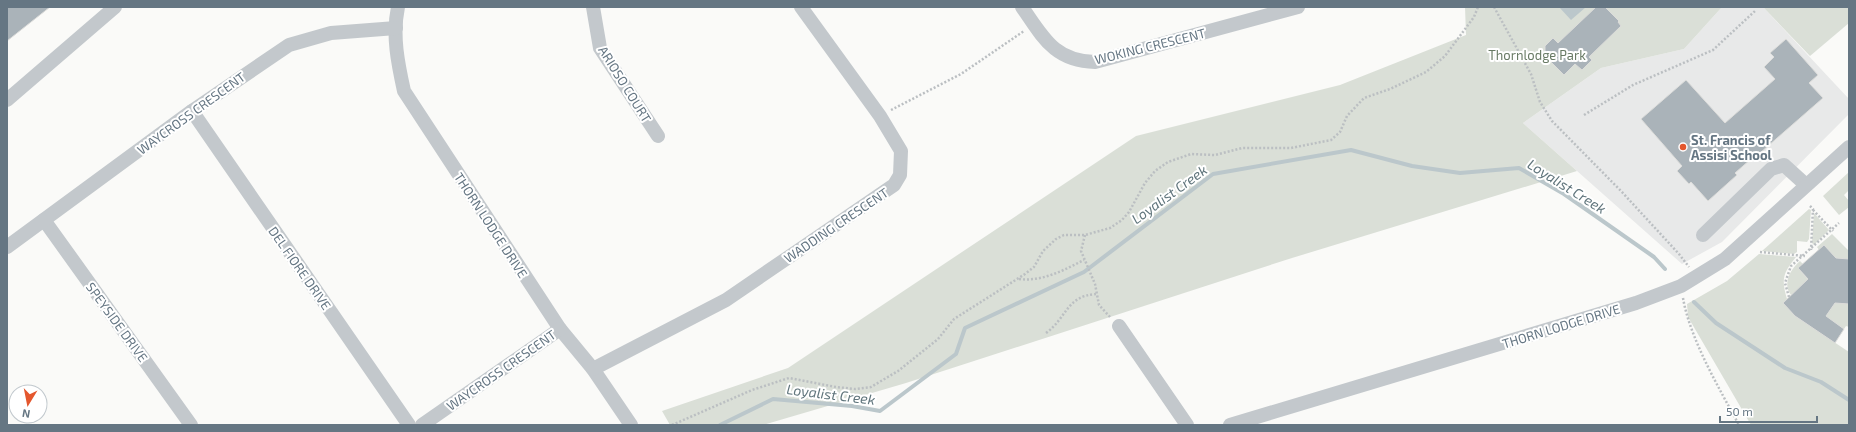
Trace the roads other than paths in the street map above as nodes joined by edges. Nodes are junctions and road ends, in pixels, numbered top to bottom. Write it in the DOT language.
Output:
graph roads {
  1 [pos="115,7"];
  2 [pos="398,7"];
  3 [pos="593,7"];
  4 [pos="801,7"];
  5 [pos="1022,7"];
  6 [pos="1298,7"];
  7 [pos="396,28"];
  8 [pos="7,100"];
  9 [pos="192,111"];
  10 [pos="658,136"];
  11 [pos="1849,147"];
  12 [pos="1806,185"];
  13 [pos="44,220"];
  14 [pos="1703,235"];
  15 [pos="7,247"];
  16 [pos="1119,326"];
  17 [pos="560,329"];
  18 [pos="593,369"];
  19 [pos="191,425"];
  20 [pos="409,425"];
  21 [pos="422,425"];
  22 [pos="631,425"];
  23 [pos="1188,425"];
  24 [pos="1230,425"];
  1 -- 8 [label="street"];
  2 -- 7 [label="street, THORN LODGE DRIVE"];
  3 -- 10 [label="street, ARIOSO COURT"];
  4 -- 18 [label="street, WADDING CRESCENT"];
  5 -- 6 [label="street, WOKING CRESCENT"];
  7 -- 9 [label="street, WAYCROSS CRESCENT"];
  7 -- 17 [label="street, THORN LODGE DRIVE"];
  9 -- 13 [label="street, WAYCROSS CRESCENT"];
  9 -- 20 [label="street, DEL FIORE DRIVE"];
  11 -- 12 [label="street, THORN LODGE DRIVE"];
  12 -- 14 [label="street"];
  12 -- 24 [label="street, THORN LODGE DRIVE"];
  13 -- 15 [label="street, WAYCROSS CRESCENT"];
  13 -- 19 [label="street, SPEYSIDE DRIVE"];
  16 -- 23 [label="street"];
  17 -- 18 [label="street, THORN LODGE DRIVE"];
  17 -- 21 [label="street, WAYCROSS CRESCENT"];
  18 -- 22 [label="street, THORN LODGE DRIVE"];
}
